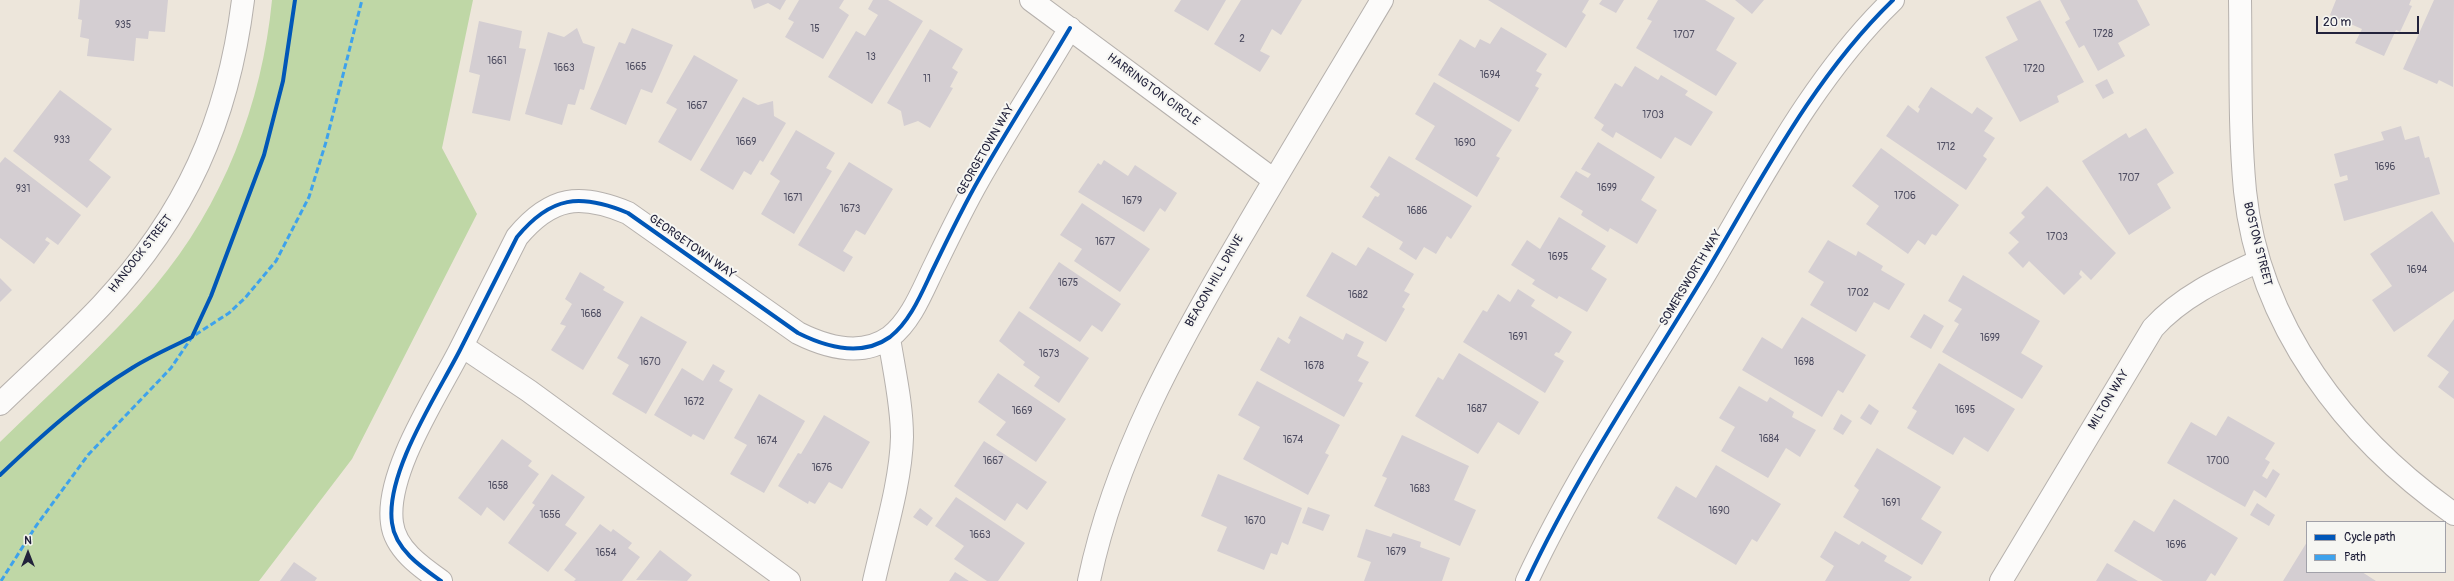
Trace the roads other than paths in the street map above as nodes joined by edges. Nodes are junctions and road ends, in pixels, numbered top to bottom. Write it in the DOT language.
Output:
graph roads {
  1 [pos="243,0"];
  2 [pos="1031,0"];
  3 [pos="1382,0"];
  4 [pos="1893,0"];
  5 [pos="2240,0"];
  6 [pos="1070,28"];
  7 [pos="1274,180"];
  8 [pos="2259,261"];
  9 [pos="889,338"];
  10 [pos="462,346"];
  11 [pos="0,404"];
  12 [pos="2454,514"];
  13 [pos="441,581"];
  14 [pos="788,581"];
  15 [pos="874,581"];
  16 [pos="1089,581"];
  17 [pos="1527,581"];
  18 [pos="2001,581"];
  1 -- 11 [label="street, HANCOCK STREET"];
  2 -- 6 [label="street, HARRINGTON CIRCLE"];
  3 -- 7 [label="street, BEACON HILL DRIVE"];
  4 -- 17 [label="street, SOMERSWORTH WAY"];
  5 -- 8 [label="street, BOSTON STREET"];
  6 -- 7 [label="street, HARRINGTON CIRCLE"];
  6 -- 9 [label="street, GEORGETOWN WAY"];
  7 -- 16 [label="street, BEACON HILL DRIVE"];
  8 -- 12 [label="street, BOSTON STREET"];
  8 -- 18 [label="street, MILTON WAY"];
  9 -- 10 [label="street, GEORGETOWN WAY"];
  9 -- 15 [label="street"];
  10 -- 13 [label="street, GEORGETOWN WAY"];
  10 -- 14 [label="street"];
}
